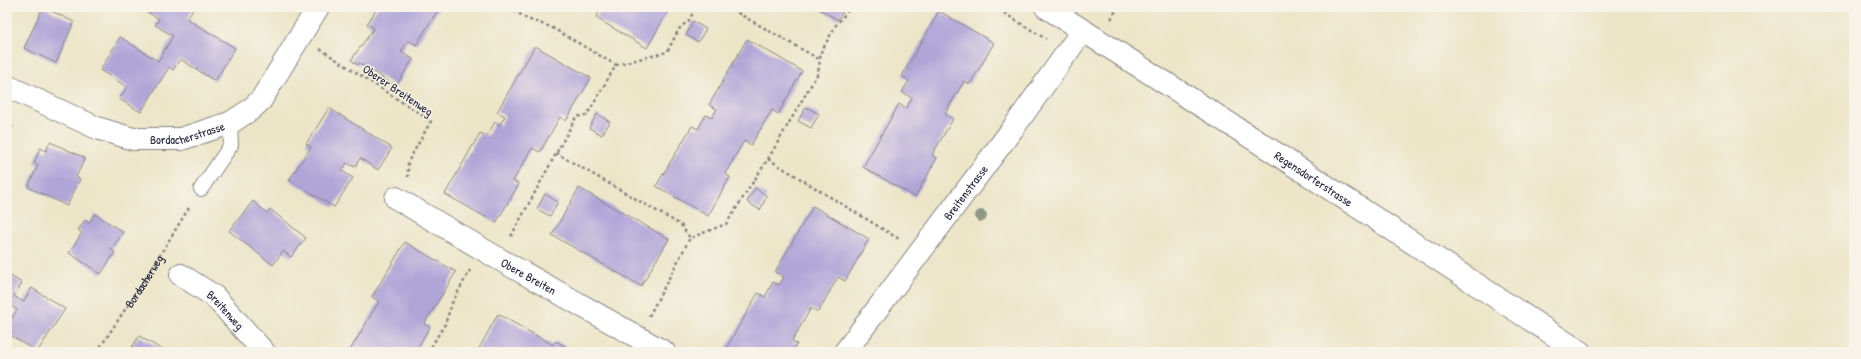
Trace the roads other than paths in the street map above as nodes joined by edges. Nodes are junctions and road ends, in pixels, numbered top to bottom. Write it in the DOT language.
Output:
graph roads {
  1 [pos="318,7"];
  2 [pos="1046,7"];
  3 [pos="1083,30"];
  4 [pos="7,86"];
  5 [pos="230,123"];
  6 [pos="202,189"];
  7 [pos="402,202"];
  8 [pos="181,275"];
  9 [pos="264,352"];
  10 [pos="664,352"];
  11 [pos="845,352"];
  12 [pos="1580,352"];
  1 -- 5 [label="street, Bordacherstrasse"];
  2 -- 3 [label="street, Regensdorferstrasse"];
  3 -- 11 [label="street, Breitenstrasse"];
  3 -- 12 [label="street, Regensdorferstrasse"];
  4 -- 5 [label="street, Bordacherstrasse"];
  5 -- 6 [label="lane"];
  7 -- 10 [label="street, Obere Breiten"];
  8 -- 9 [label="street, Breitenweg"];
}
